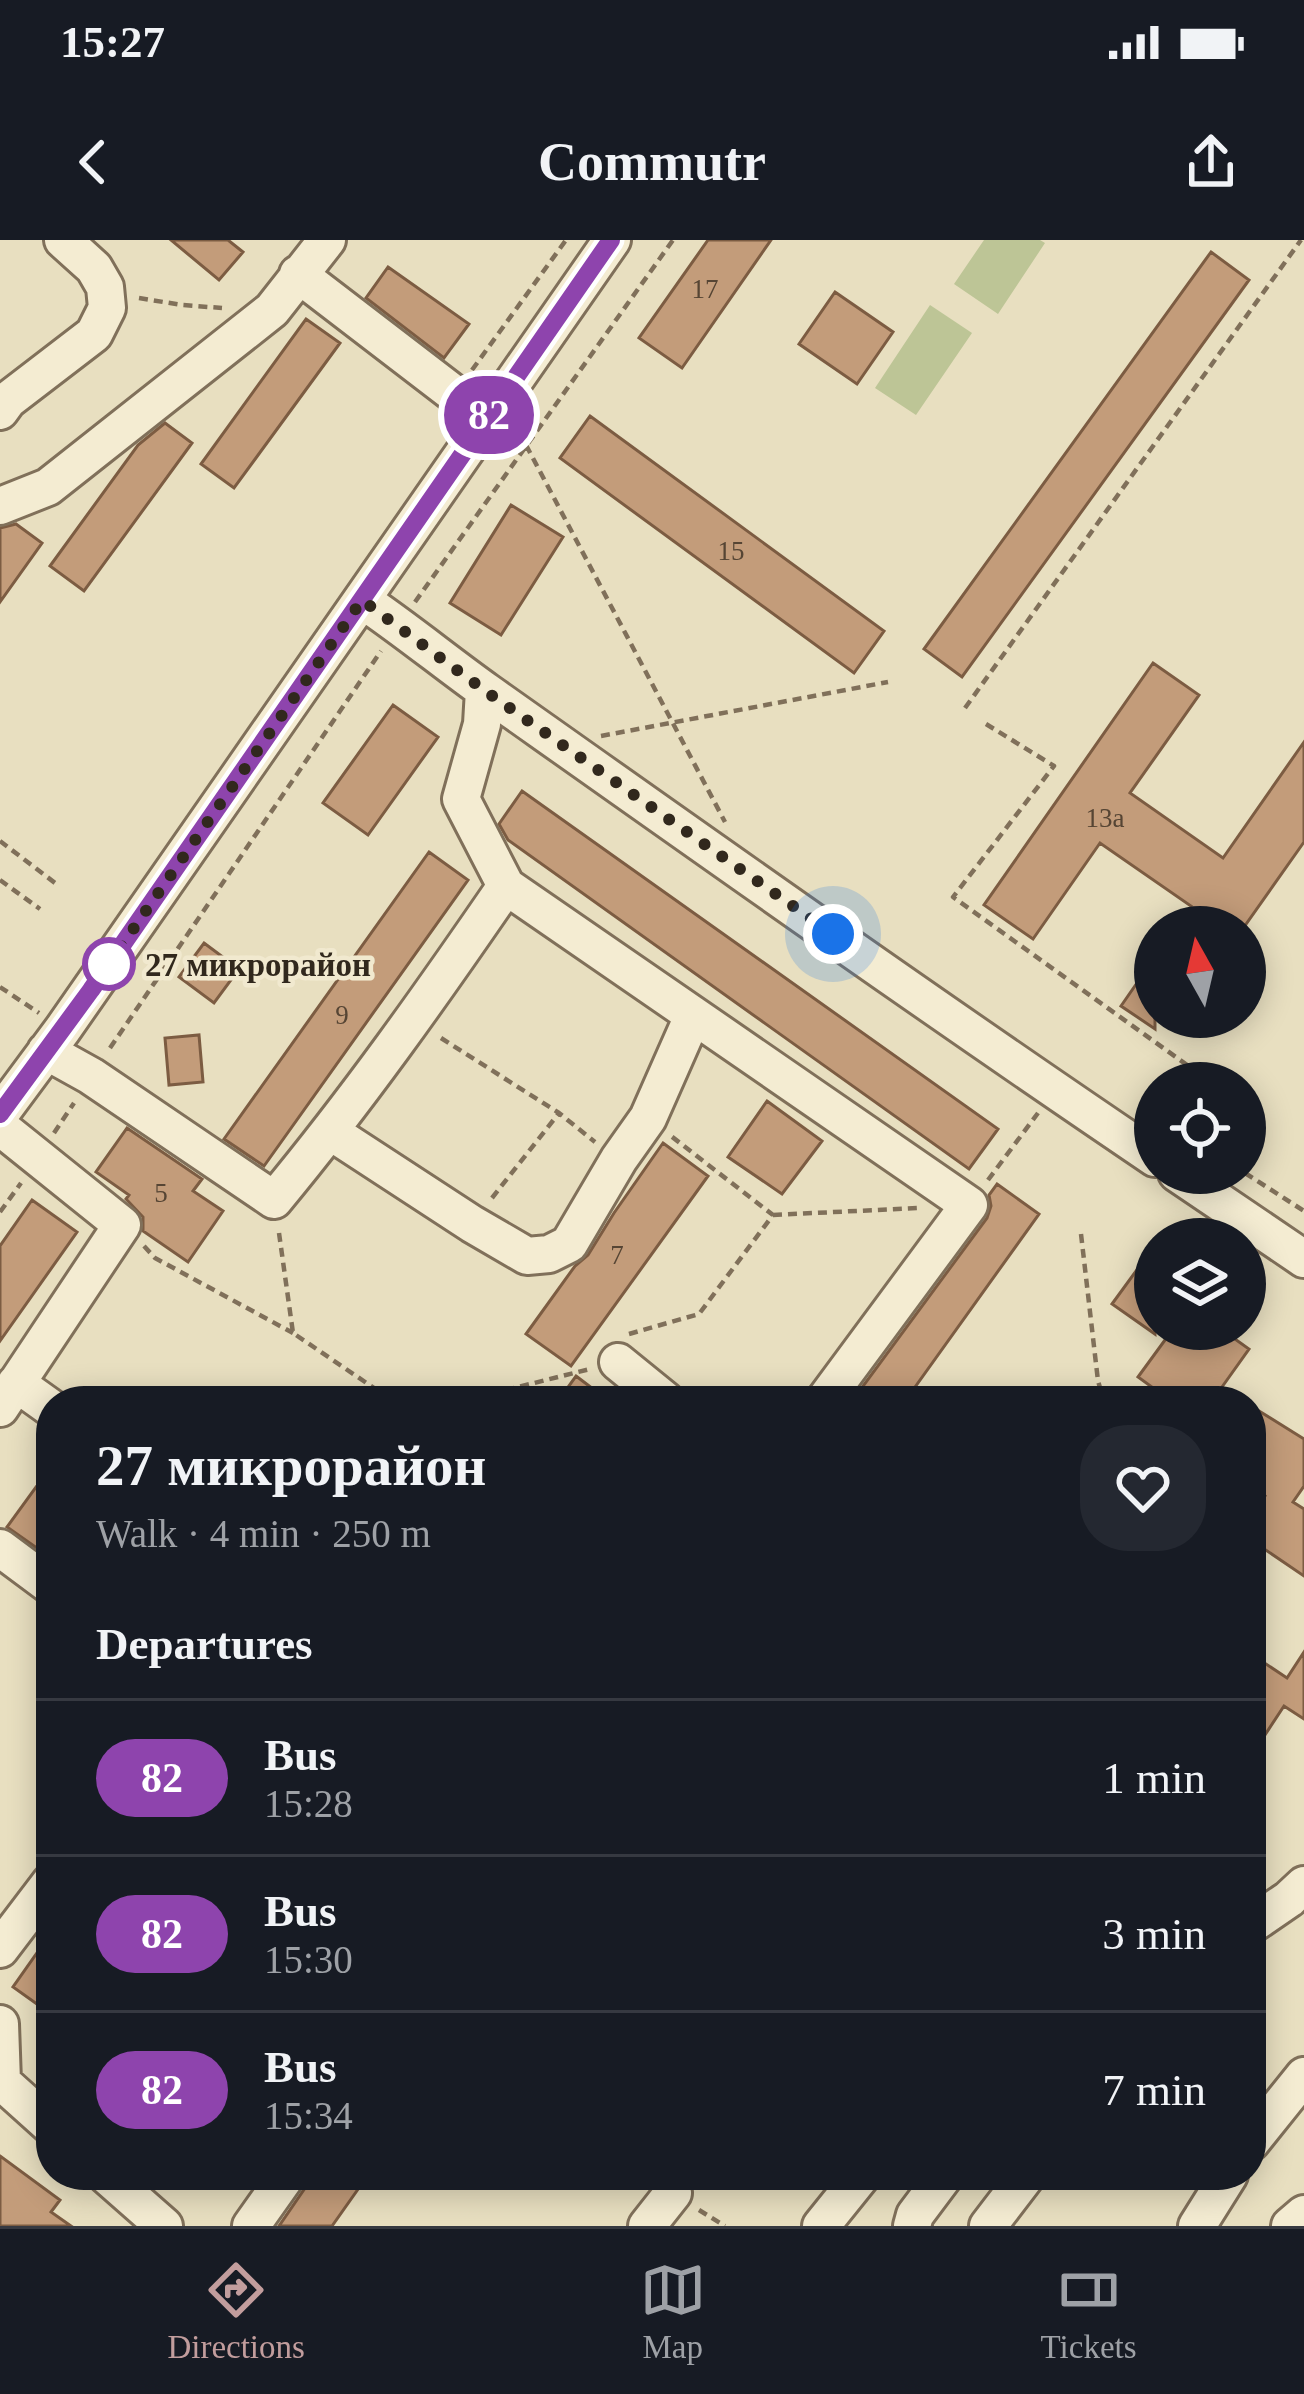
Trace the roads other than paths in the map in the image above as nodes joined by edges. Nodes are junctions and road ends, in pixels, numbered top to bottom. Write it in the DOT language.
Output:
graph roads {
  1 [pos="63,240"];
  2 [pos="327,240"];
  3 [pos="611,240"];
  4 [pos="298,274"];
  5 [pos="0,411"];
  6 [pos="487,418"];
  7 [pos="0,506"];
  8 [pos="362,600"];
  9 [pos="484,690"];
  10 [pos="506,886"];
  11 [pos="694,1016"];
  12 [pos="46,1051"];
  13 [pos="0,1114"];
  14 [pos="0,1127"];
  15 [pos="331,1132"];
  16 [pos="1134,1144"];
  17 [pos="1208,1194"];
  18 [pos="1304,1259"];
  19 [pos="618,1362"];
  20 [pos="648,1386"];
  21 [pos="835,1386"];
  22 [pos="8,1396"];
  23 [pos="0,1548"];
  24 [pos="36,1575"];
  25 [pos="1304,1885"];
  26 [pos="36,1902"];
  27 [pos="1266,1915"];
  28 [pos="0,1949"];
  29 [pos="0,2024"];
  30 [pos="1304,2076"];
  31 [pos="36,2113"];
  32 [pos="1266,2123"];
  33 [pos="123,2190"];
  34 [pos="276,2190"];
  35 [pos="850,2190"];
  36 [pos="934,2190"];
  37 [pos="1016,2190"];
  38 [pos="1219,2190"];
  39 [pos="673,2193"];
  40 [pos="1304,2214"];
  41 [pos="164,2226"];
  42 [pos="251,2226"];
  43 [pos="647,2226"];
  44 [pos="821,2226"];
  45 [pos="913,2226"];
  46 [pos="988,2226"];
  47 [pos="1197,2226"];
  48 [pos="1290,2226"];
  1 -- 5 [label="street"];
  2 -- 4 [label="street"];
  3 -- 6 [label="street"];
  4 -- 6 [label="street"];
  4 -- 7 [label="street"];
  6 -- 8 [label="street"];
  8 -- 9 [label="street"];
  8 -- 12 [label="street"];
  9 -- 10 [label="street"];
  9 -- 16 [label="street"];
  10 -- 11 [label="street"];
  10 -- 15 [label="street"];
  11 -- 15 [label="street"];
  11 -- 21 [label="street"];
  12 -- 13 [label="street"];
  12 -- 15 [label="street"];
  14 -- 22 [label="street"];
  17 -- 18 [label="street"];
  19 -- 20 [label="street"];
  23 -- 24 [label="street"];
  25 -- 27 [label="street"];
  26 -- 28 [label="street"];
  29 -- 31 [label="street"];
  30 -- 32 [label="street"];
  33 -- 41 [label="street"];
  34 -- 42 [label="street"];
  35 -- 44 [label="street"];
  36 -- 45 [label="street"];
  37 -- 46 [label="street"];
  38 -- 47 [label="street"];
  39 -- 43 [label="street"];
  40 -- 48 [label="street"];
}
